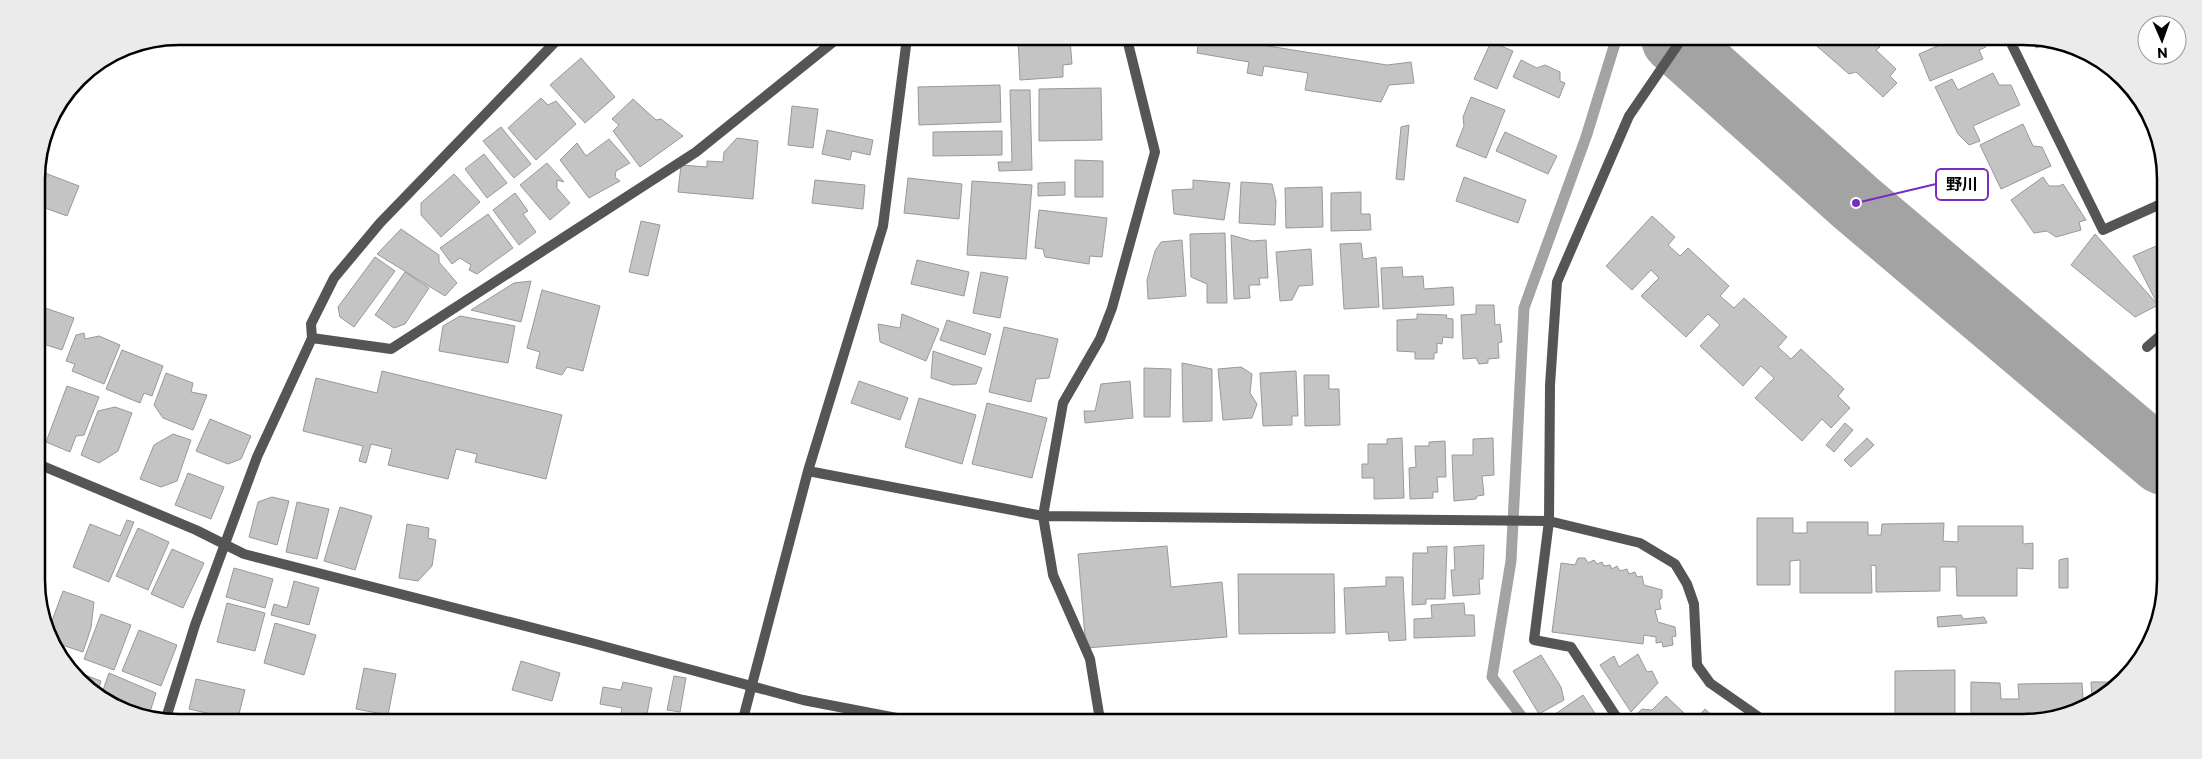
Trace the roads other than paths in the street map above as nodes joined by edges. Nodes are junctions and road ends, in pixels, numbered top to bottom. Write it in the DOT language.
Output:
graph roads {
  1 [pos="552,45"];
  2 [pos="829,45"];
  3 [pos="906,45"];
  4 [pos="1128,45"];
  5 [pos="1678,45"];
  6 [pos="2012,45"];
  7 [pos="2157,206"];
  8 [pos="312,338"];
  9 [pos="2157,338"];
  10 [pos="2146,347"];
  11 [pos="45,467"];
  12 [pos="808,470"];
  13 [pos="1043,516"];
  14 [pos="1549,521"];
  15 [pos="224,544"];
  16 [pos="752,685"];
  17 [pos="167,713"];
  18 [pos="744,714"];
  19 [pos="876,714"];
  20 [pos="1099,714"];
  21 [pos="1614,714"];
  22 [pos="1755,714"];
  1 -- 8 [label="street"];
  2 -- 8 [label="street"];
  3 -- 12 [label="street"];
  4 -- 13 [label="street"];
  5 -- 14 [label="street"];
  6 -- 7 [label="street"];
  8 -- 15 [label="street"];
  9 -- 10 [label="street"];
  11 -- 15 [label="street"];
  12 -- 13 [label="street"];
  12 -- 16 [label="street"];
  13 -- 14 [label="street"];
  13 -- 20 [label="street"];
  14 -- 21 [label="street"];
  14 -- 22 [label="street"];
  15 -- 16 [label="street"];
  15 -- 17 [label="street"];
  16 -- 18 [label="street"];
  16 -- 19 [label="street"];
}
